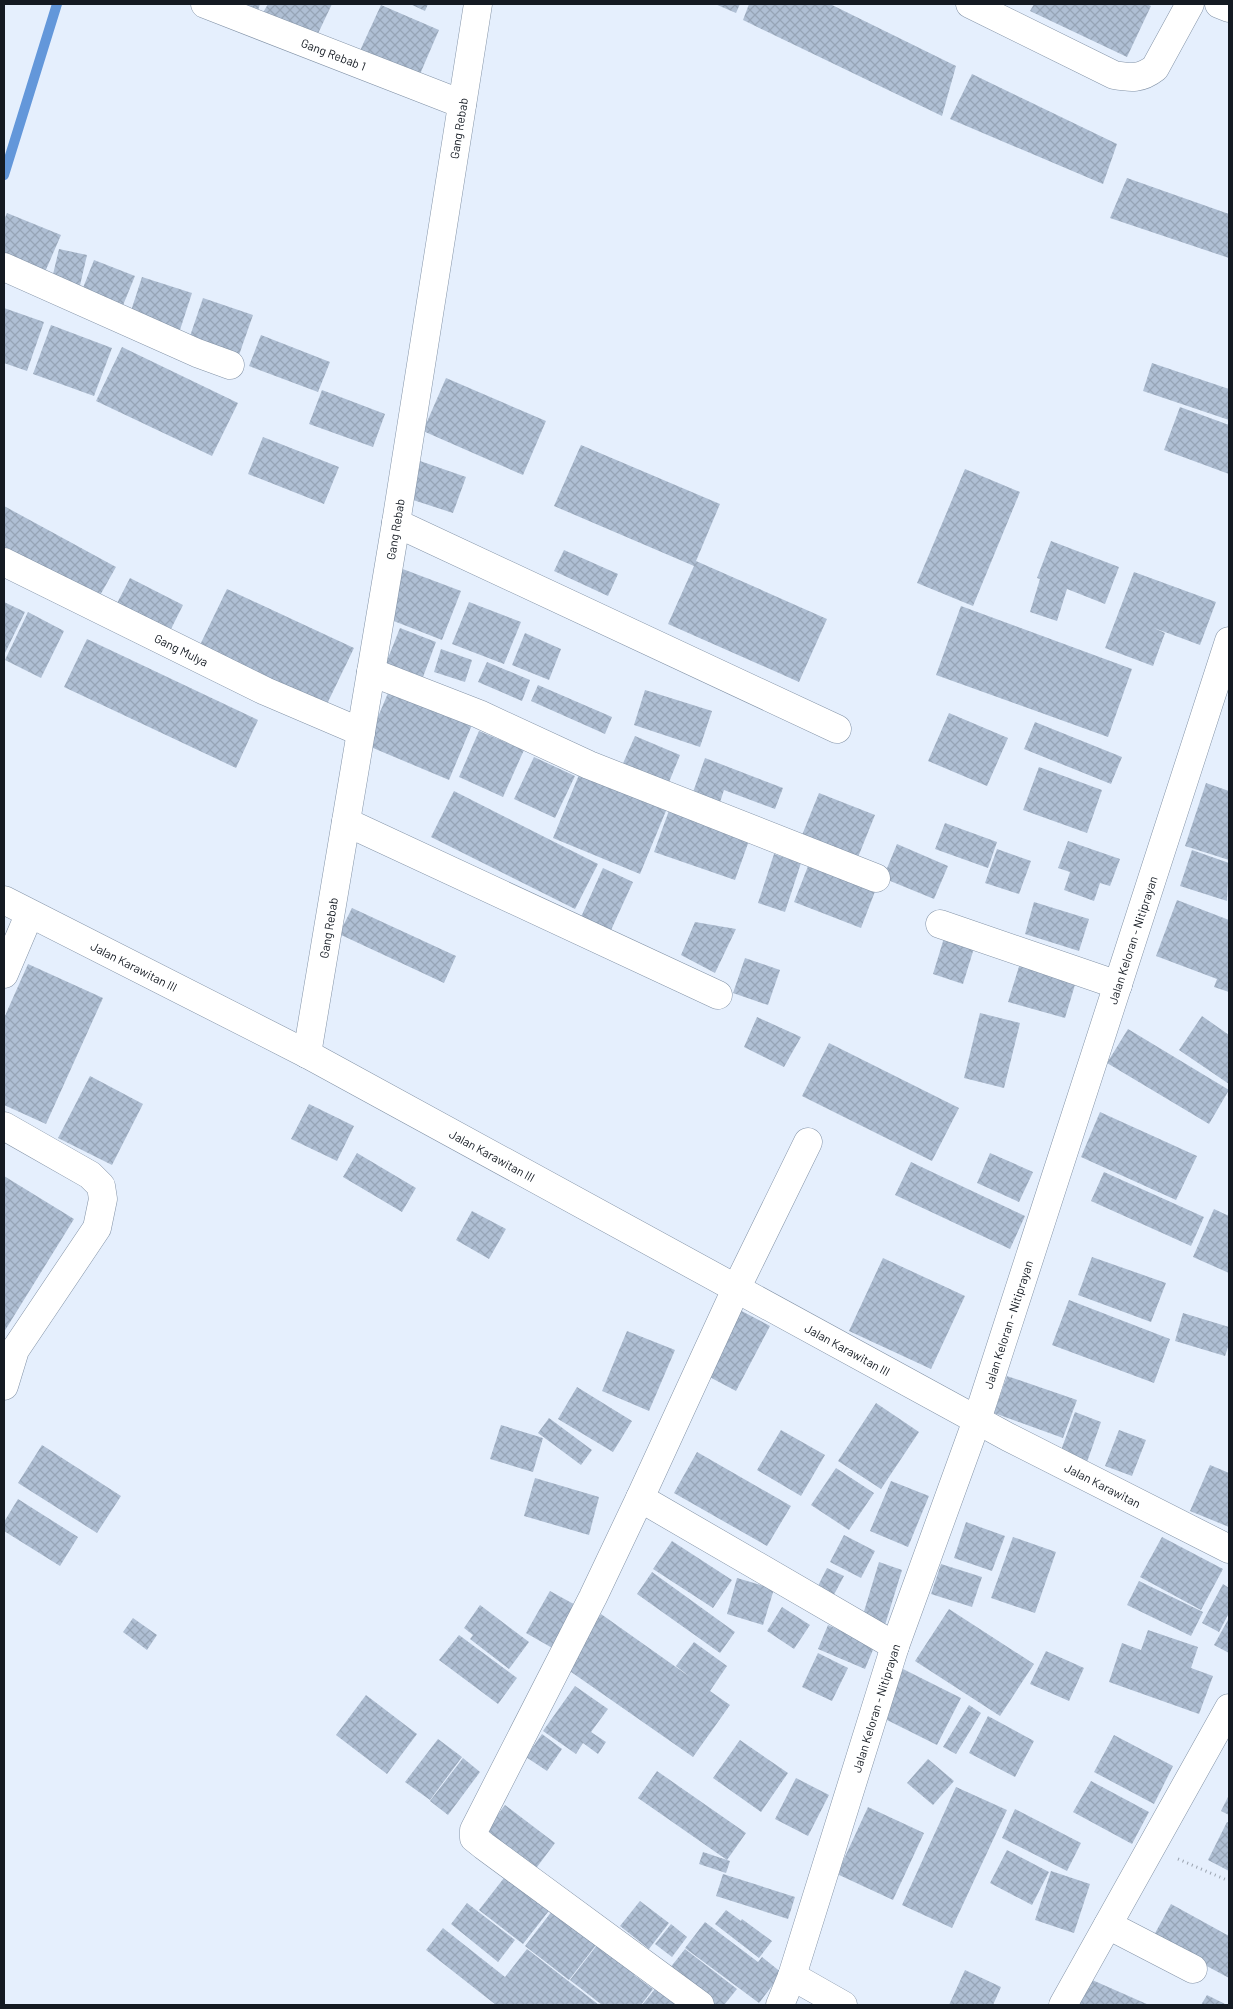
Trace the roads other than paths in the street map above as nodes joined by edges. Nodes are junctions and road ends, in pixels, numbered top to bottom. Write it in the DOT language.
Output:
graph roads {
  1 [pos="205,4"];
  2 [pos="478,4"];
  3 [pos="970,4"];
  4 [pos="1190,4"];
  5 [pos="1219,4"];
  6 [pos="1229,8"];
  7 [pos="462,104"];
  8 [pos="4,267"];
  9 [pos="230,365"];
  10 [pos="396,522"];
  11 [pos="4,562"];
  12 [pos="1229,642"];
  13 [pos="371,672"];
  14 [pos="1221,693"];
  15 [pos="838,730"];
  16 [pos="361,732"];
  17 [pos="346,822"];
  18 [pos="876,878"];
  19 [pos="13,912"];
  20 [pos="940,924"];
  21 [pos="4,974"];
  22 [pos="1118,985"];
  23 [pos="718,995"];
  24 [pos="307,1054"];
  25 [pos="4,1126"];
  26 [pos="808,1142"];
  27 [pos="736,1289"];
  28 [pos="9,1347"];
  29 [pos="4,1386"];
  30 [pos="977,1420"];
  31 [pos="640,1498"];
  32 [pos="1229,1549"];
  33 [pos="895,1646"];
  34 [pos="1229,1708"];
  35 [pos="1108,1925"];
  36 [pos="1192,1969"];
  37 [pos="792,1976"];
  38 [pos="700,2005"];
  39 [pos="780,2005"];
  40 [pos="843,2005"];
  41 [pos="1063,2005"];
  1 -- 7 [label="street, Gang Rebab 1"];
  2 -- 7 [label="street, Gang Rebab"];
  3 -- 4 [label="street"];
  5 -- 6 [label="street"];
  7 -- 10 [label="street, Gang Rebab"];
  8 -- 9 [label="street"];
  10 -- 13 [label="street, Gang Rebab"];
  10 -- 15 [label="street"];
  11 -- 16 [label="street, Gang Mulya"];
  12 -- 14 [label="street, Jalan Keloran - Nitiprayan"];
  13 -- 16 [label="street, Gang Rebab"];
  13 -- 18 [label="street"];
  14 -- 22 [label="street, Jalan Keloran - Nitiprayan"];
  16 -- 17 [label="street, Gang Rebab"];
  17 -- 23 [label="street"];
  17 -- 24 [label="street, Gang Rebab"];
  19 -- 21 [label="street"];
  19 -- 24 [label="street, Jalan Karawitan III"];
  20 -- 22 [label="street"];
  22 -- 30 [label="street, Jalan Keloran - Nitiprayan"];
  24 -- 27 [label="street, Jalan Karawitan III"];
  25 -- 28 [label="street"];
  26 -- 27 [label="street"];
  27 -- 30 [label="street, Jalan Karawitan III"];
  27 -- 31 [label="street"];
  28 -- 29 [label="street"];
  30 -- 32 [label="street, Jalan Karawitan"];
  30 -- 33 [label="street, Jalan Keloran - Nitiprayan"];
  31 -- 33 [label="street"];
  31 -- 38 [label="street"];
  33 -- 37 [label="street, Jalan Keloran - Nitiprayan"];
  34 -- 35 [label="street"];
  35 -- 36 [label="street"];
  35 -- 41 [label="street"];
  37 -- 39 [label="street, Jalan Keloran - Nitiprayan"];
  37 -- 40 [label="street"];
}
